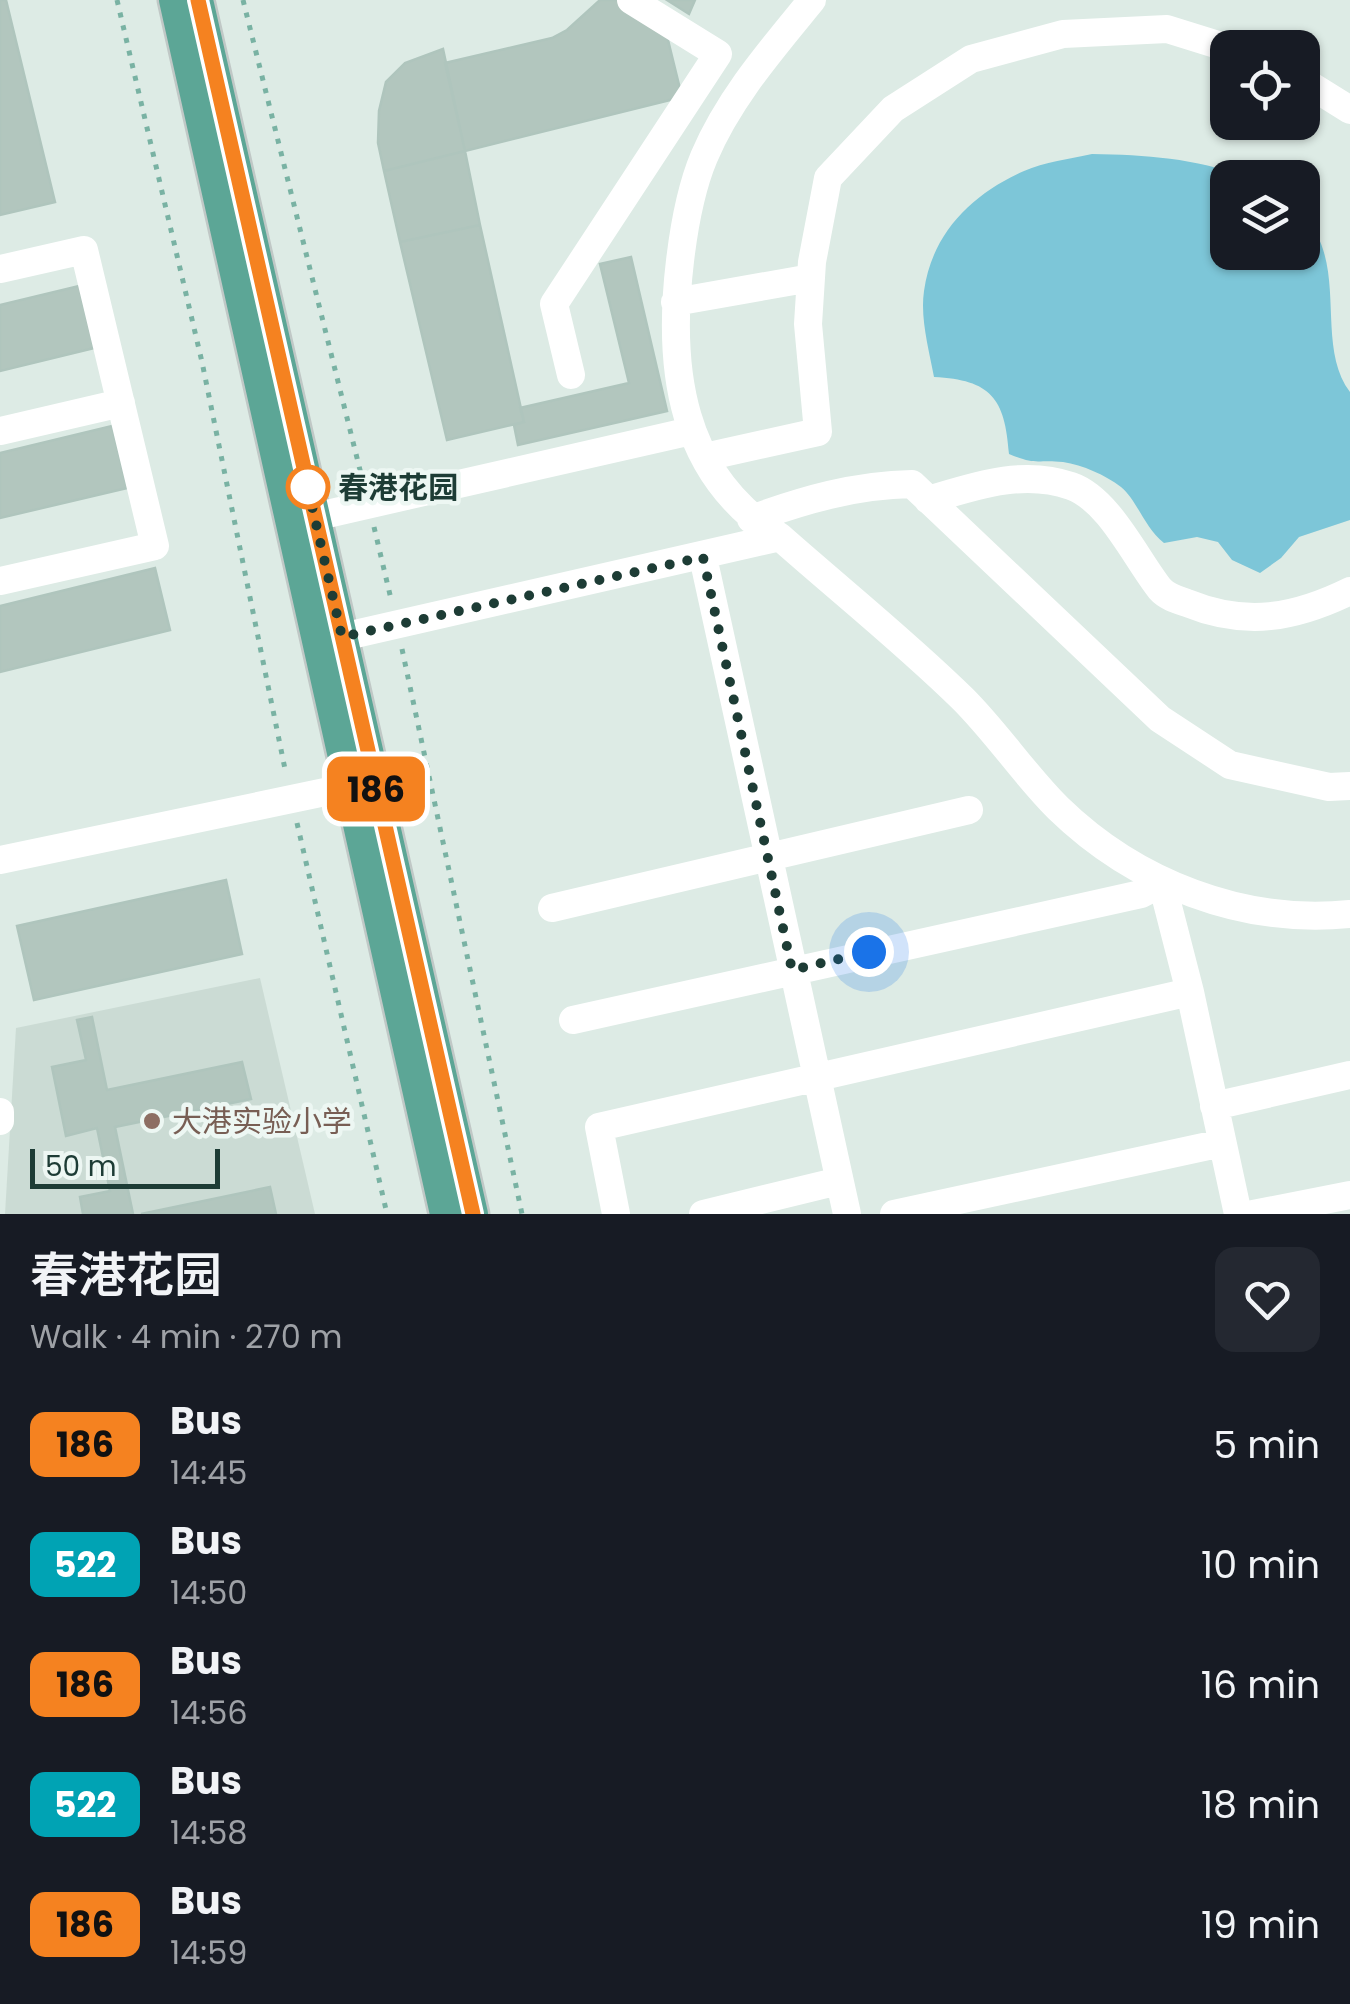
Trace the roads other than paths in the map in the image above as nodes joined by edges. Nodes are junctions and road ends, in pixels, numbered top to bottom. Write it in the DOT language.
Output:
graph roads {
  1 [pos="174,0"];
  2 [pos="198,0"];
  3 [pos="631,0"];
  4 [pos="812,0"];
  5 [pos="1168,0"];
  6 [pos="1173,31"];
  7 [pos="1210,42"];
  8 [pos="1320,91"];
  9 [pos="1350,110"];
  10 [pos="0,270"];
  11 [pos="811,278"];
  12 [pos="675,302"];
  13 [pos="571,375"];
  14 [pos="121,403"];
  15 [pos="0,431"];
  16 [pos="691,431"];
  17 [pos="706,458"];
  18 [pos="928,500"];
  19 [pos="314,517"];
  20 [pos="751,519"];
  21 [pos="780,537"];
  22 [pos="703,557"];
  23 [pos="0,581"];
  24 [pos="1350,591"];
  25 [pos="342,637"];
  26 [pos="362,784"];
  27 [pos="1350,786"];
  28 [pos="968,810"];
  29 [pos="766,857"];
  30 [pos="0,860"];
  31 [pos="1162,882"];
  32 [pos="552,908"];
  33 [pos="1350,914"];
  34 [pos="792,970"];
  35 [pos="1190,992"];
  36 [pos="573,1020"];
  37 [pos="815,1075"];
  38 [pos="1350,1075"];
  39 [pos="1214,1106"];
  40 [pos="0,1112"];
  41 [pos="0,1121"];
  42 [pos="1222,1142"];
  43 [pos="839,1180"];
  44 [pos="1350,1195"];
  45 [pos="445,1214"];
  46 [pos="473,1214"];
  47 [pos="616,1214"];
  48 [pos="703,1214"];
  49 [pos="847,1214"];
  50 [pos="894,1214"];
  51 [pos="1238,1214"];
  52 [pos="1253,1214"];
  1 -- 26 [label="main road"];
  2 -- 19 [label="main road"];
  3 -- 13 [label="street"];
  4 -- 12 [label="street"];
  5 -- 6 [label="street"];
  6 -- 7 [label="street"];
  6 -- 11 [label="street"];
  8 -- 9 [label="street"];
  10 -- 14 [label="street"];
  11 -- 12 [label="street"];
  11 -- 17 [label="street"];
  12 -- 16 [label="street"];
  14 -- 15 [label="street"];
  14 -- 23 [label="street"];
  16 -- 17 [label="street"];
  16 -- 19 [label="street"];
  17 -- 20 [label="street"];
  18 -- 20 [label="street"];
  18 -- 24 [label="street"];
  18 -- 27 [label="street"];
  19 -- 25 [label="main road"];
  20 -- 21 [label="street"];
  21 -- 22 [label="street"];
  21 -- 31 [label="street"];
  22 -- 25 [label="street"];
  22 -- 29 [label="street"];
  25 -- 26 [label="main road"];
  26 -- 30 [label="street"];
  26 -- 45 [label="main road"];
  26 -- 46 [label="main road"];
  28 -- 29 [label="street"];
  29 -- 32 [label="street"];
  29 -- 34 [label="street"];
  31 -- 33 [label="street"];
  31 -- 34 [label="street"];
  31 -- 35 [label="street"];
  34 -- 36 [label="street"];
  34 -- 37 [label="street"];
  35 -- 37 [label="street"];
  35 -- 39 [label="street"];
  37 -- 43 [label="street"];
  37 -- 47 [label="street"];
  38 -- 39 [label="street"];
  39 -- 42 [label="street"];
  40 -- 41 [label="street"];
  42 -- 50 [label="street"];
  42 -- 51 [label="street"];
  43 -- 48 [label="street"];
  43 -- 49 [label="street"];
  44 -- 52 [label="street"];
}
